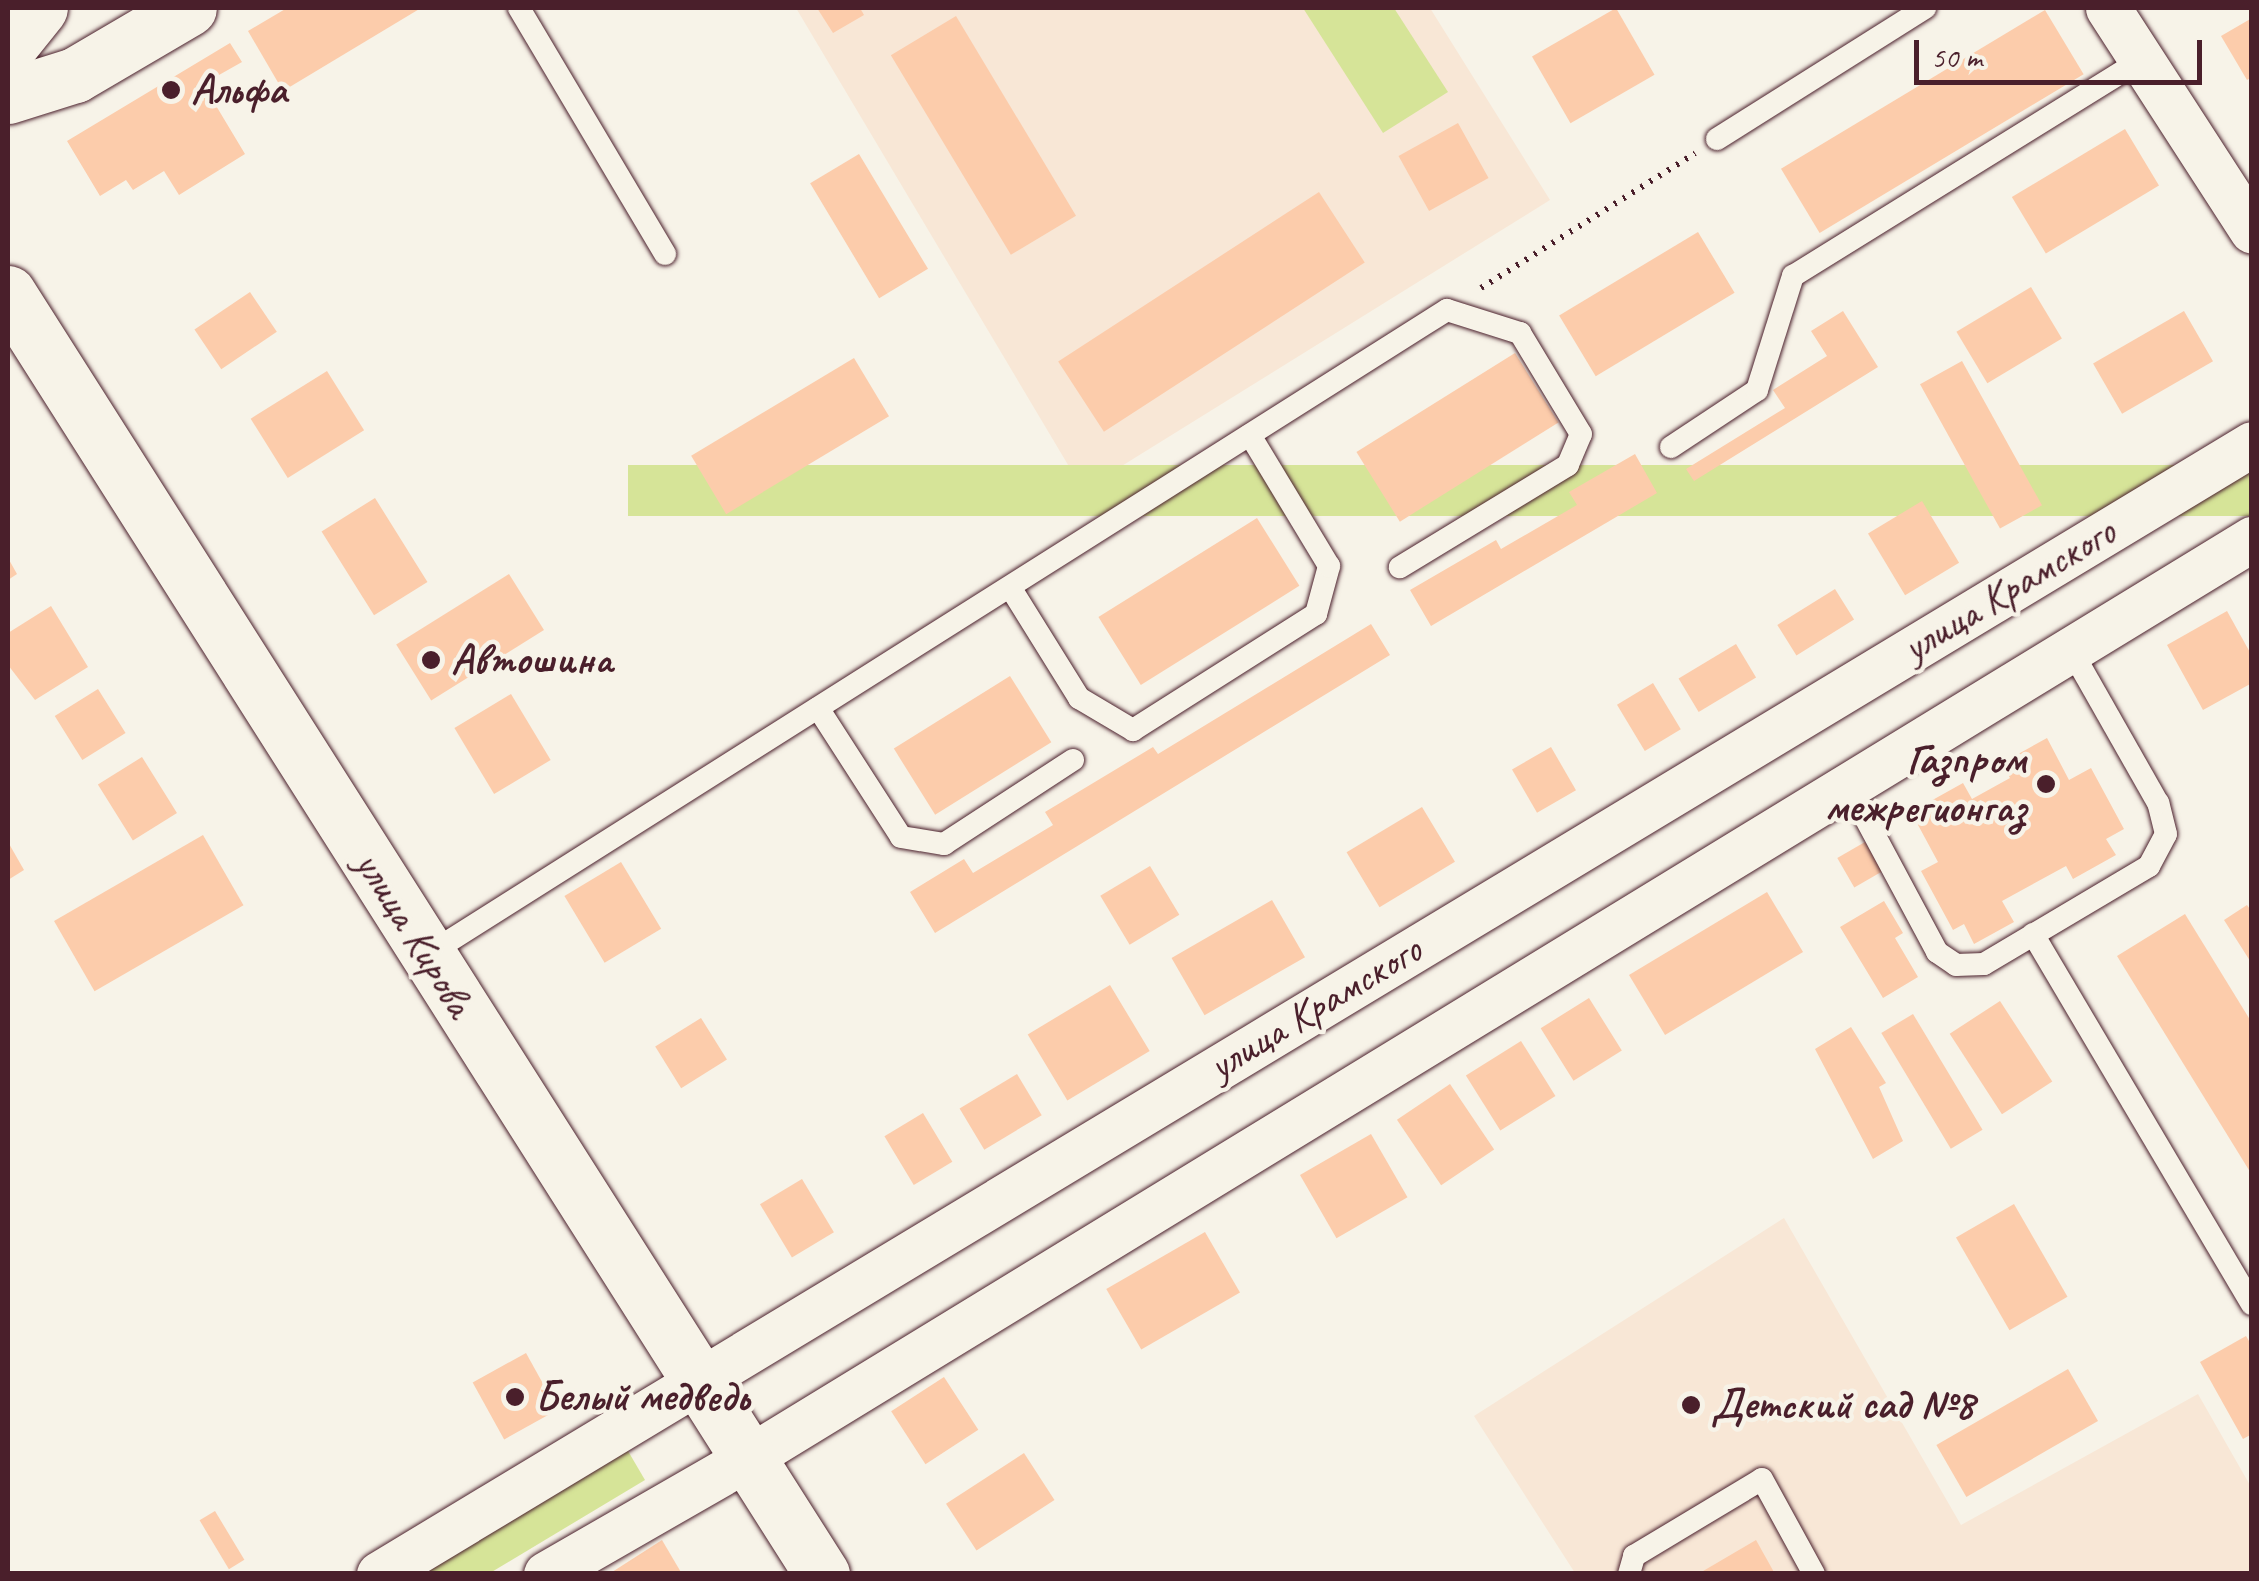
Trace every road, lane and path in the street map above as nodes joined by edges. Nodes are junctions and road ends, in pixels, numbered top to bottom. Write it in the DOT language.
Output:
graph roads {
  1 [pos="40,8"];
  2 [pos="189,8"];
  3 [pos="519,8"];
  4 [pos="1925,8"];
  5 [pos="2108,8"];
  6 [pos="8,48"];
  7 [pos="2142,60"];
  8 [pos="8,96"];
  9 [pos="1717,139"];
  10 [pos="2252,230"];
  11 [pos="665,254"];
  12 [pos="8,293"];
  13 [pos="1448,310"];
  14 [pos="1250,435"];
  15 [pos="2252,444"];
  16 [pos="1671,447"];
  17 [pos="2252,539"];
  18 [pos="1400,567"];
  19 [pos="1010,587"];
  20 [pos="2071,650"];
  21 [pos="818,708"];
  22 [pos="1073,760"];
  23 [pos="1846,782"];
  24 [pos="2033,934"];
  25 [pos="428,955"];
  26 [pos="2252,1304"];
  27 [pos="698,1380"];
  28 [pos="748,1458"];
  29 [pos="380,1574"];
  30 [pos="546,1574"];
  31 [pos="822,1574"];
  32 [pos="1629,1574"];
  33 [pos="1814,1574"];
  1 -- 6 [label="main road"];
  2 -- 8 [label="main road"];
  3 -- 11 [label="lane"];
  4 -- 9 [label="lane"];
  5 -- 7 [label="street"];
  7 -- 10 [label="street"];
  7 -- 16 [label="lane"];
  9 -- 13 [label="path"];
  12 -- 25 [label="main road, улица Кирова"];
  13 -- 14 [label="lane"];
  13 -- 18 [label="lane"];
  14 -- 19 [label="lane"];
  14 -- 19 [label="lane"];
  15 -- 27 [label="street, улица Крамского"];
  17 -- 20 [label="street, улица Крамского"];
  19 -- 21 [label="lane"];
  20 -- 23 [label="street, улица Крамского"];
  20 -- 24 [label="lane"];
  21 -- 22 [label="lane"];
  21 -- 25 [label="lane"];
  23 -- 24 [label="lane"];
  23 -- 28 [label="street, улица Крамского"];
  24 -- 26 [label="lane"];
  25 -- 27 [label="main road, улица Кирова"];
  27 -- 28 [label="main road, улица Кирова"];
  27 -- 29 [label="street, улица Крамского"];
  28 -- 30 [label="street, улица Крамского"];
  28 -- 31 [label="main road, улица Кирова"];
  32 -- 33 [label="lane"];
}
